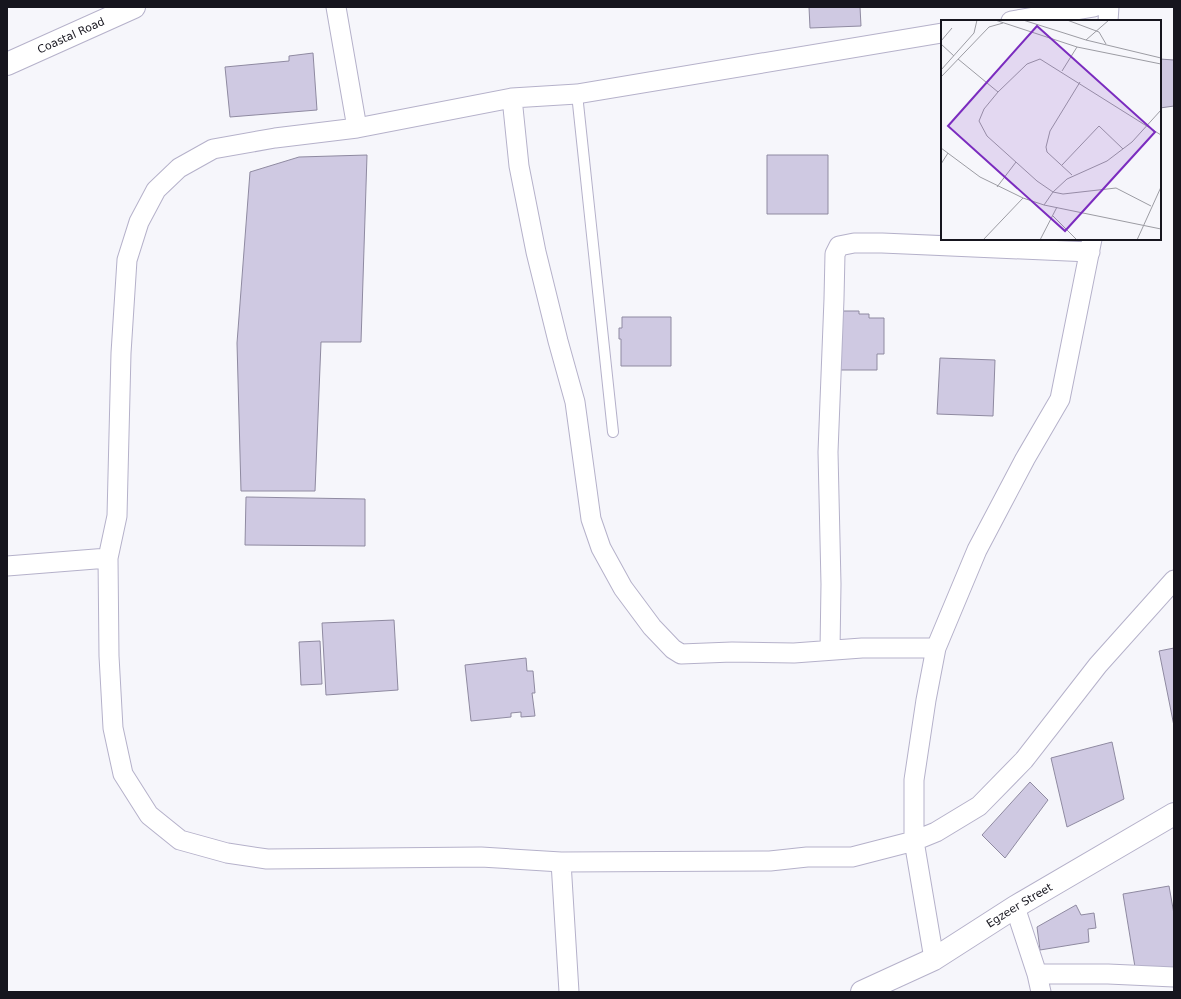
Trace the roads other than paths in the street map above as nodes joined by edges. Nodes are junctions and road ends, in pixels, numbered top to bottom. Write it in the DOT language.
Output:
graph roads {
  1 [pos="134,7"];
  2 [pos="336,7"];
  3 [pos="1094,7"];
  4 [pos="1109,7"];
  5 [pos="1017,20"];
  6 [pos="1108,20"];
  7 [pos="941,33"];
  8 [pos="7,64"];
  9 [pos="577,94"];
  10 [pos="512,98"];
  11 [pos="357,128"];
  12 [pos="1091,246"];
  13 [pos="614,432"];
  14 [pos="108,558"];
  15 [pos="7,566"];
  16 [pos="1174,580"];
  17 [pos="936,648"];
  18 [pos="830,650"];
  19 [pos="1174,814"];
  20 [pos="914,841"];
  21 [pos="561,862"];
  22 [pos="1015,907"];
  23 [pos="934,959"];
  24 [pos="1174,977"];
  25 [pos="1039,983"];
  26 [pos="569,992"];
  27 [pos="862,992"];
  1 -- 8 [label="main road, Coastal Road"];
  2 -- 11 [label="street"];
  3 -- 5 [label="street"];
  4 -- 6 [label="street"];
  7 -- 9 [label="street"];
  9 -- 10 [label="street"];
  9 -- 13 [label="lane"];
  10 -- 11 [label="street"];
  10 -- 18 [label="street"];
  11 -- 14 [label="street"];
  12 -- 17 [label="street"];
  12 -- 18 [label="street"];
  14 -- 15 [label="street"];
  14 -- 21 [label="street"];
  16 -- 20 [label="street"];
  17 -- 18 [label="street"];
  17 -- 20 [label="street"];
  19 -- 22 [label="main road, Egzeer Street"];
  20 -- 21 [label="street"];
  20 -- 23 [label="street"];
  21 -- 26 [label="street"];
  22 -- 23 [label="main road, Egzeer Street"];
  22 -- 25 [label="street"];
  23 -- 27 [label="main road, Egzeer Street"];
  24 -- 25 [label="street"];
}
